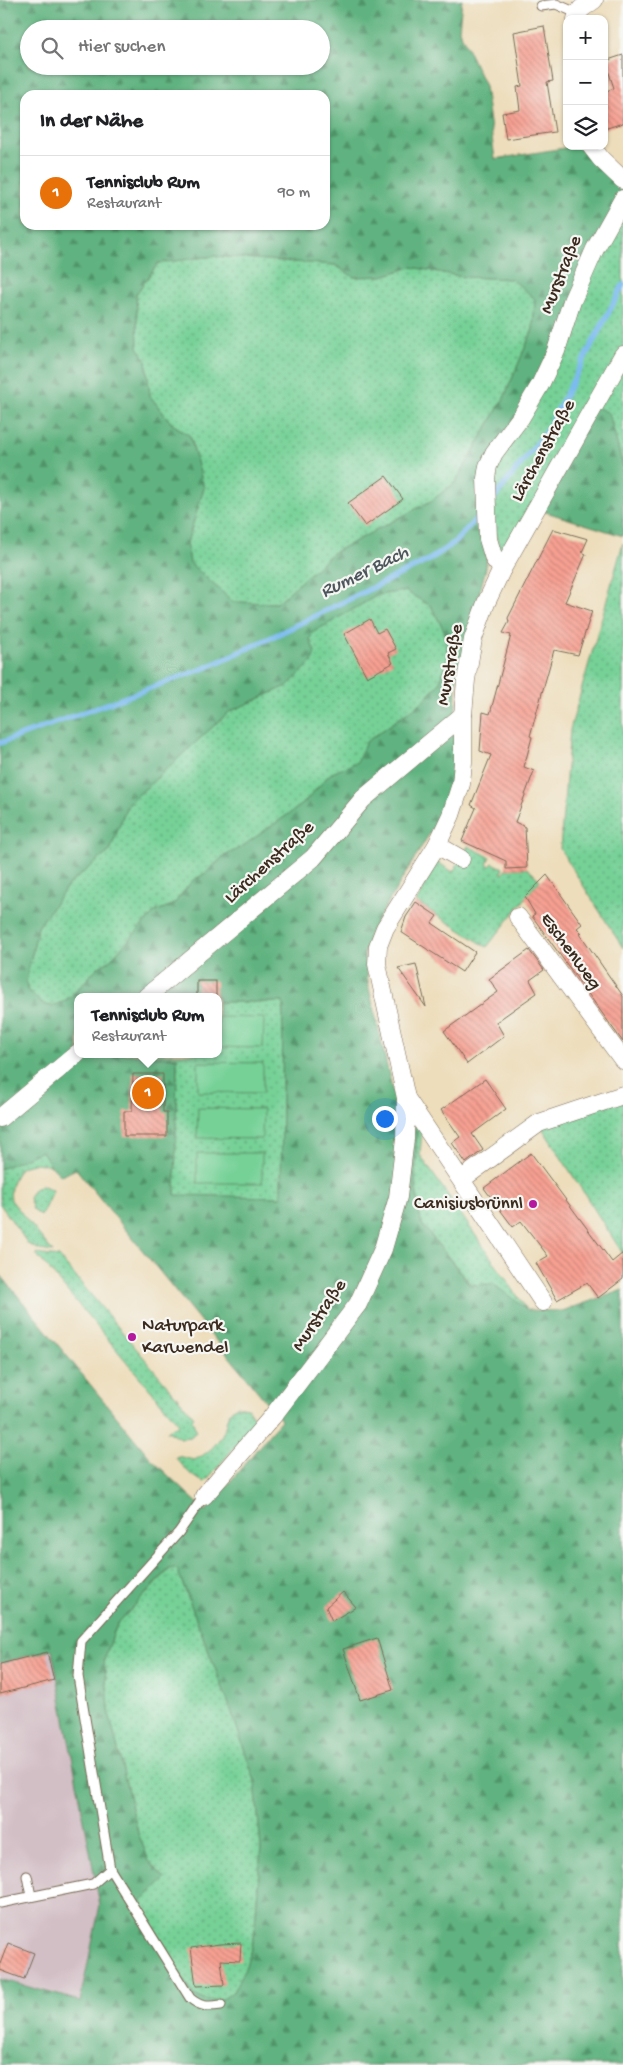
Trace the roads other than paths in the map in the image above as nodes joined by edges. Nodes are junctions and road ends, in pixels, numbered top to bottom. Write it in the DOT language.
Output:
graph roads {
  1 [pos="594,0"];
  2 [pos="541,6"];
  3 [pos="575,15"];
  4 [pos="578,15"];
  5 [pos="594,150"];
  6 [pos="623,180"];
  7 [pos="623,199"];
  8 [pos="623,355"];
  9 [pos="502,569"];
  10 [pos="462,715"];
  11 [pos="437,844"];
  12 [pos="461,858"];
  13 [pos="518,917"];
  14 [pos="151,993"];
  15 [pos="74,1056"];
  16 [pos="623,1060"];
  17 [pos="623,1095"];
  18 [pos="406,1098"];
  19 [pos="0,1118"];
  20 [pos="462,1179"];
  21 [pos="543,1302"];
  22 [pos="204,1496"];
  23 [pos="110,1870"];
  24 [pos="27,1876"];
  25 [pos="31,1896"];
  26 [pos="0,1903"];
  27 [pos="220,2005"];
  1 -- 4 [label="street"];
  2 -- 3 [label="lane"];
  5 -- 6 [label="street"];
  7 -- 9 [label="street, Murstraße"];
  8 -- 9 [label="street, Lärchenstraße"];
  9 -- 10 [label="street, Murstraße"];
  10 -- 11 [label="street, Murstraße"];
  10 -- 14 [label="street, Lärchenstraße"];
  11 -- 12 [label="street"];
  11 -- 18 [label="street, Murstraße"];
  13 -- 16 [label="street, Eschenweg"];
  15 -- 19 [label="street"];
  17 -- 20 [label="street"];
  18 -- 20 [label="street, Murstraße"];
  18 -- 22 [label="street, Murstraße"];
  20 -- 21 [label="street, Murstraße"];
  22 -- 23 [label="lane"];
  23 -- 25 [label="lane"];
  23 -- 27 [label="lane"];
  24 -- 25 [label="lane"];
  25 -- 26 [label="lane"];
}
